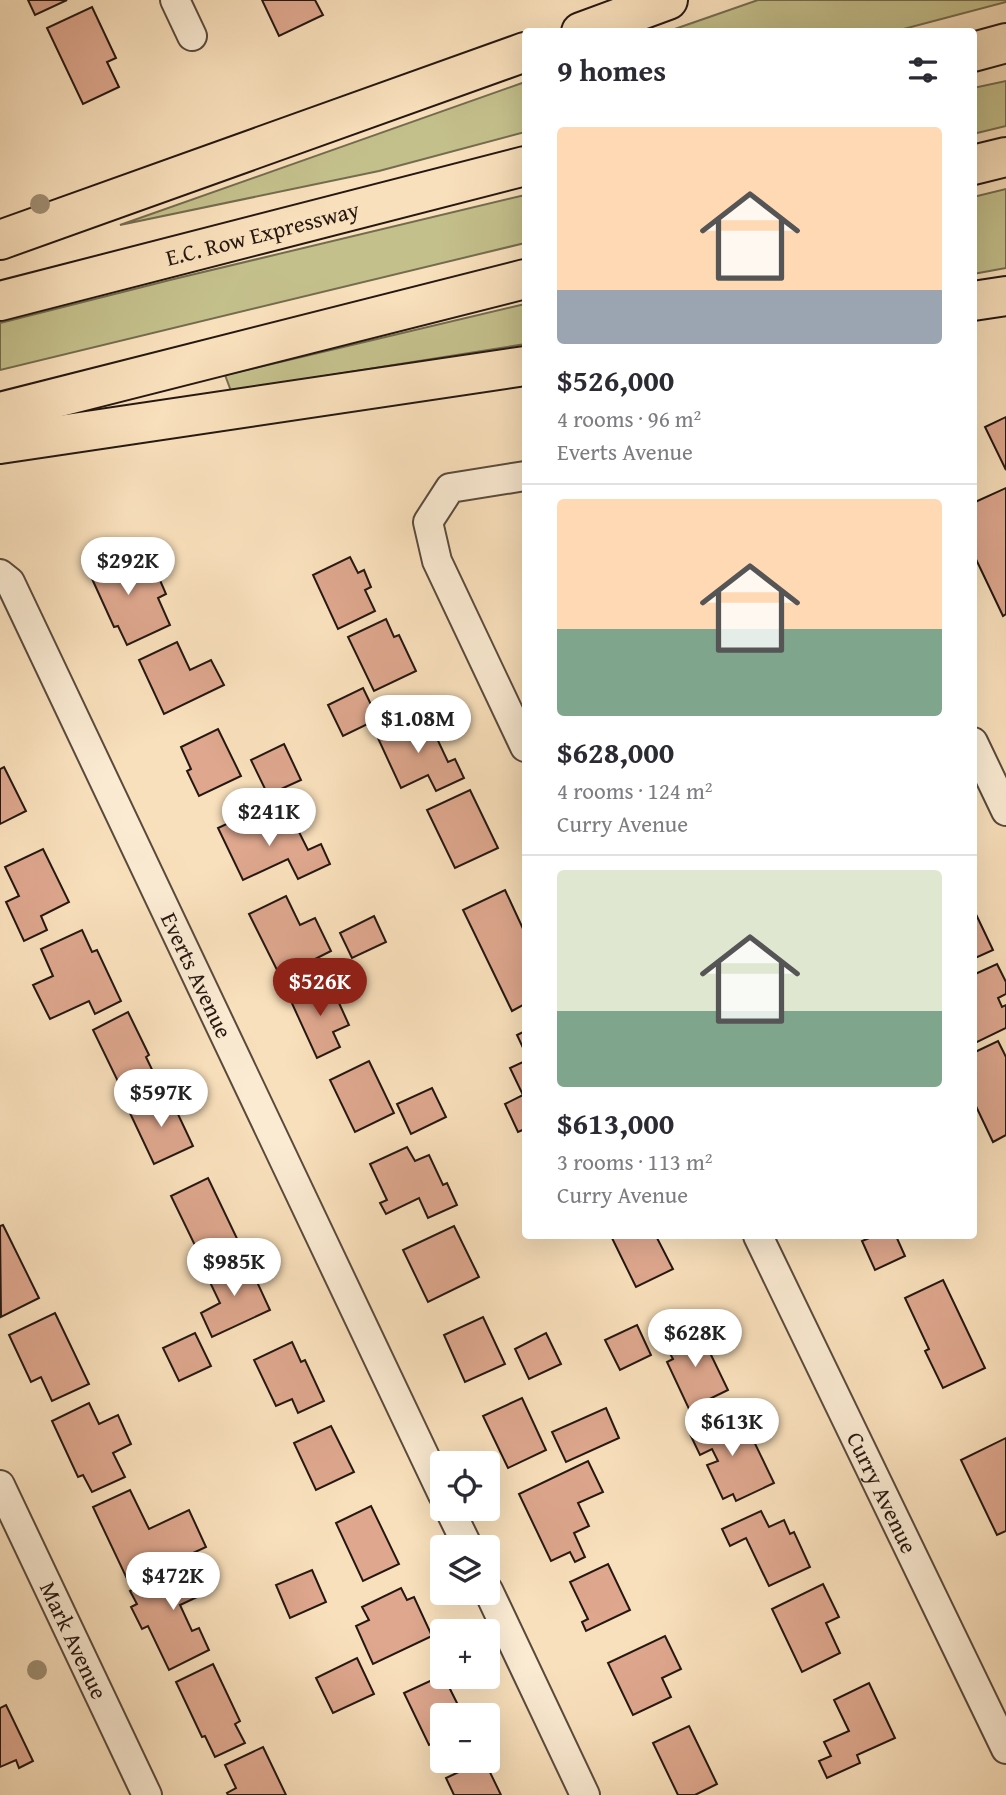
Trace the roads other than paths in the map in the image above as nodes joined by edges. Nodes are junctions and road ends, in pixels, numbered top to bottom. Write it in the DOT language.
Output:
graph roads {
  1 [pos="175,0"];
  2 [pos="668,0"];
  3 [pos="592,28"];
  4 [pos="192,36"];
  5 [pos="1006,43"];
  6 [pos="977,51"];
  7 [pos="522,53"];
  8 [pos="1006,157"];
  9 [pos="977,164"];
  10 [pos="522,167"];
  11 [pos="0,240"];
  12 [pos="522,280"];
  13 [pos="1006,296"];
  14 [pos="977,300"];
  15 [pos="0,301"];
  16 [pos="522,366"];
  17 [pos="0,412"];
  18 [pos="0,444"];
  19 [pos="522,476"];
  20 [pos="0,574"];
  21 [pos="522,741"];
  22 [pos="977,750"];
  23 [pos="1006,811"];
  24 [pos="759,1239"];
  25 [pos="430,1467"];
  26 [pos="0,1485"];
  27 [pos="495,1605"];
  28 [pos="1006,1749"];
  29 [pos="147,1795"];
  30 [pos="585,1795"];
  1 -- 4 [label="street"];
  2 -- 3 [label="highway"];
  5 -- 6 [label="highway"];
  7 -- 11 [label="highway"];
  8 -- 9 [label="highway"];
  10 -- 15 [label="highway, E.C. Row Expressway"];
  12 -- 17 [label="highway"];
  13 -- 14 [label="highway"];
  16 -- 18 [label="highway"];
  19 -- 21 [label="street"];
  20 -- 25 [label="street, Everts Avenue"];
  22 -- 23 [label="street"];
  24 -- 28 [label="street, Curry Avenue"];
  26 -- 29 [label="street, Mark Avenue"];
  27 -- 30 [label="street"];
}
